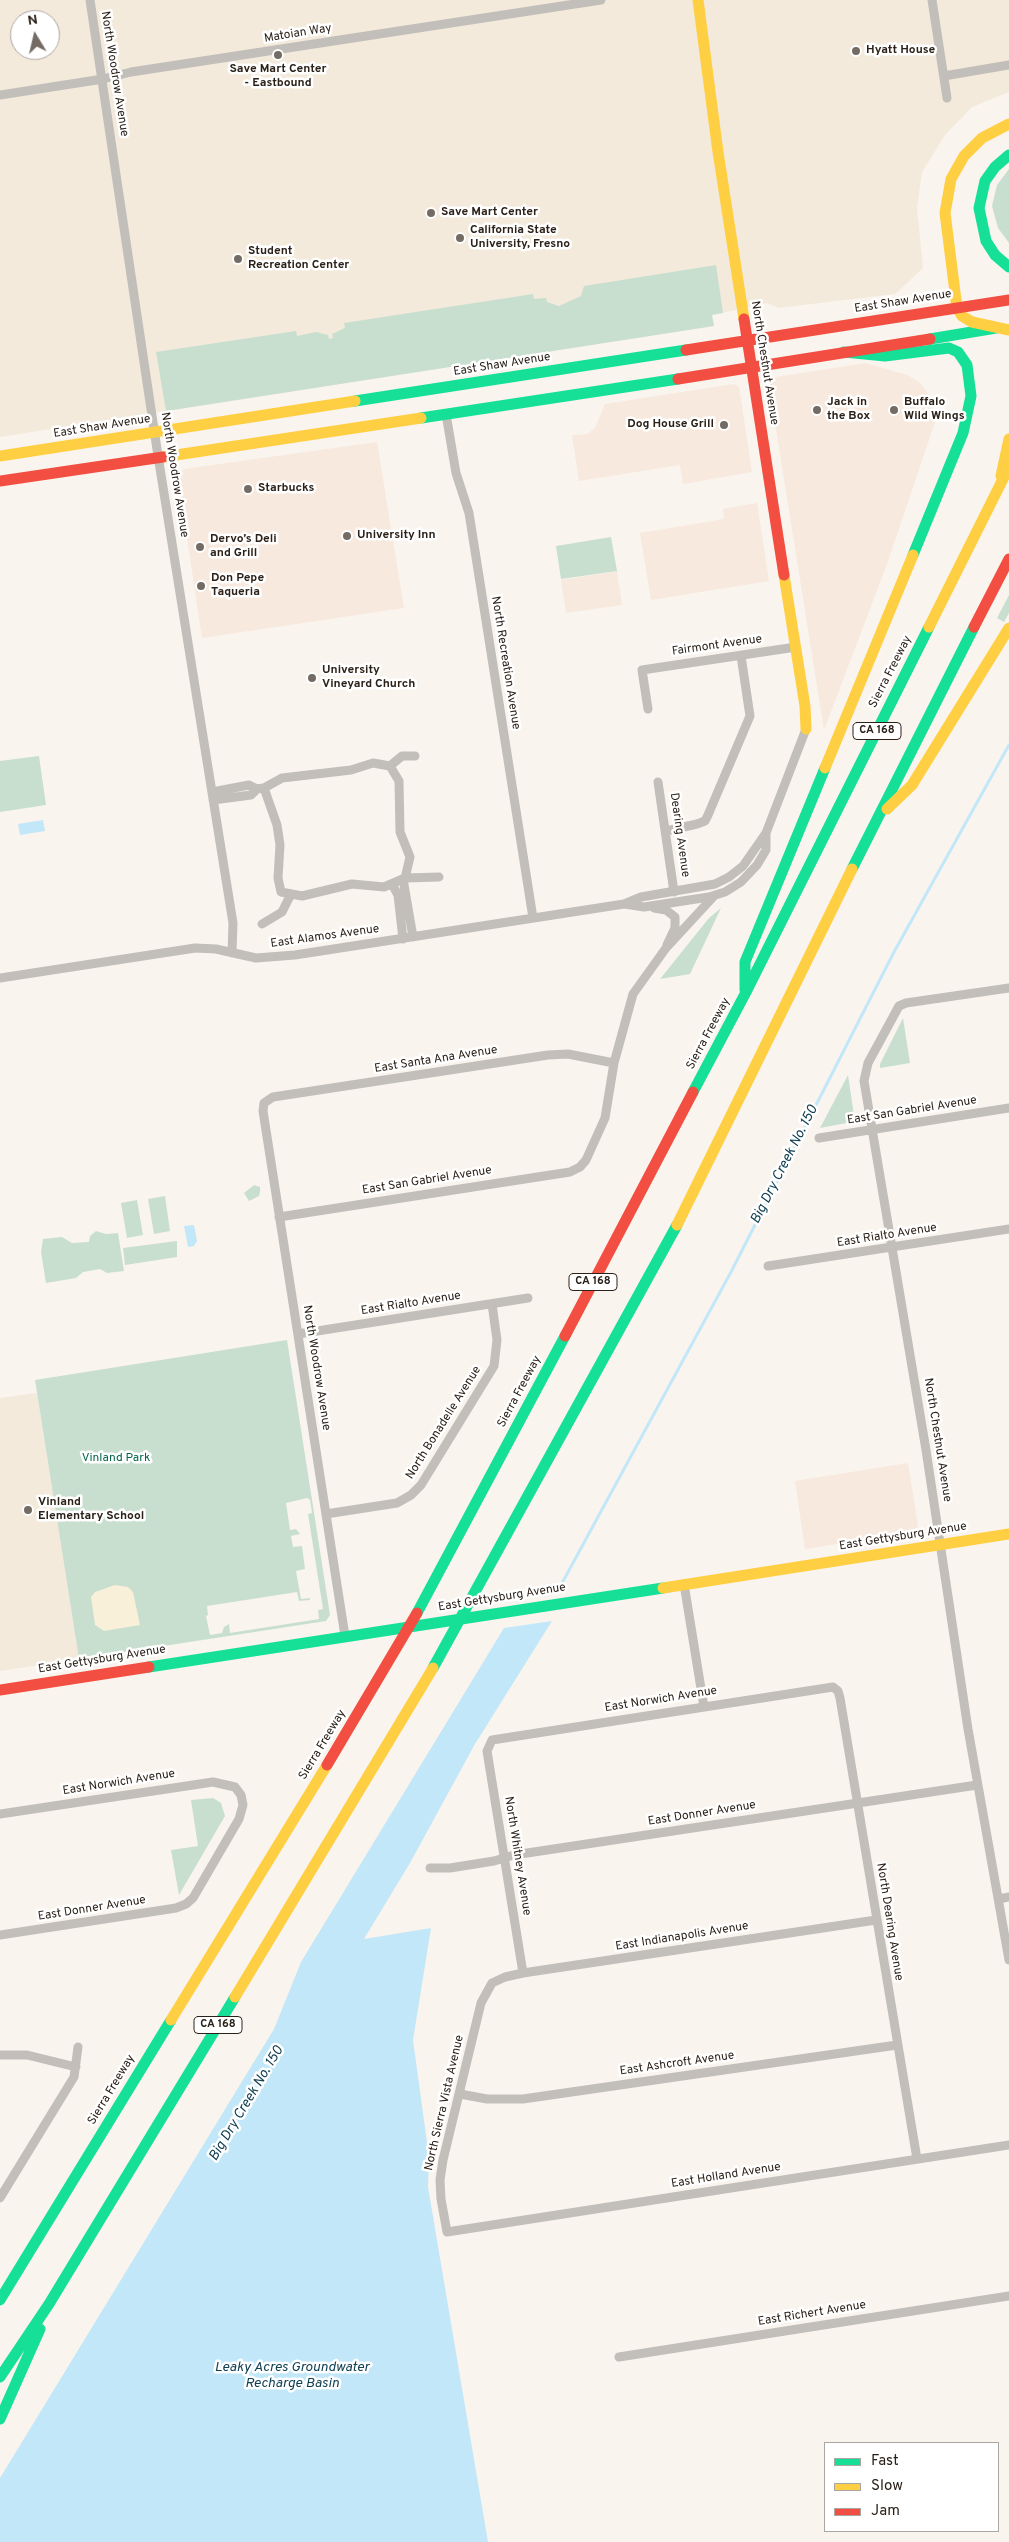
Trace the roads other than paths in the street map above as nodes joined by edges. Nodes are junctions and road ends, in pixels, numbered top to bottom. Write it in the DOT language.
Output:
graph roads {
  1 [pos="90,0"];
  2 [pos="600,0"];
  3 [pos="698,0"];
  4 [pos="932,0"];
  5 [pos="1009,65"];
  6 [pos="944,76"];
  7 [pos="103,79"];
  8 [pos="0,95"];
  9 [pos="947,98"];
  10 [pos="1009,124"];
  11 [pos="1009,155"];
  12 [pos="1009,267"];
  13 [pos="1009,300"];
  14 [pos="957,308"];
  15 [pos="1009,326"];
  16 [pos="996,328"];
  17 [pos="1009,330"];
  18 [pos="747,340"];
  19 [pos="844,352"];
  20 [pos="751,367"];
  21 [pos="446,414"];
  22 [pos="155,432"];
  23 [pos="1009,439"];
  24 [pos="0,456"];
  25 [pos="158,456"];
  26 [pos="1009,467"];
  27 [pos="0,481"];
  28 [pos="999,486"];
  29 [pos="1009,560"];
  30 [pos="1009,628"];
  31 [pos="796,647"];
  32 [pos="741,656"];
  33 [pos="648,709"];
  34 [pos="806,729"];
  35 [pos="415,756"];
  36 [pos="390,766"];
  37 [pos="658,782"];
  38 [pos="261,789"];
  39 [pos="213,796"];
  40 [pos="879,818"];
  41 [pos="666,831"];
  42 [pos="766,833"];
  43 [pos="439,877"];
  44 [pos="404,878"];
  45 [pos="392,884"];
  46 [pos="674,892"];
  47 [pos="291,894"];
  48 [pos="714,896"];
  49 [pos="624,904"];
  50 [pos="644,907"];
  51 [pos="533,918"];
  52 [pos="262,924"];
  53 [pos="408,938"];
  54 [pos="666,948"];
  55 [pos="232,953"];
  56 [pos="0,978"];
  57 [pos="1009,988"];
  58 [pos="745,994"];
  59 [pos="614,1063"];
  60 [pos="264,1103"];
  61 [pos="1009,1108"];
  62 [pos="872,1129"];
  63 [pos="819,1138"];
  64 [pos="279,1217"];
  65 [pos="1009,1229"];
  66 [pos="892,1248"];
  67 [pos="768,1266"];
  68 [pos="528,1298"];
  69 [pos="492,1304"];
  70 [pos="298,1334"];
  71 [pos="326,1514"];
  72 [pos="1009,1534"];
  73 [pos="939,1545"];
  74 [pos="684,1584"];
  75 [pos="346,1636"];
  76 [pos="0,1690"];
  77 [pos="837,1690"];
  78 [pos="704,1706"];
  79 [pos="490,1742"];
  80 [pos="977,1785"];
  81 [pos="857,1803"];
  82 [pos="0,1814"];
  83 [pos="505,1858"];
  84 [pos="430,1868"];
  85 [pos="1009,1897"];
  86 [pos="999,1899"];
  87 [pos="186,1904"];
  88 [pos="876,1920"];
  89 [pos="0,1935"];
  90 [pos="1009,1960"];
  91 [pos="523,1973"];
  92 [pos="492,1983"];
  93 [pos="897,2045"];
  94 [pos="78,2047"];
  95 [pos="0,2056"];
  96 [pos="76,2067"];
  97 [pos="460,2094"];
  98 [pos="1009,2145"];
  99 [pos="917,2159"];
  100 [pos="0,2198"];
  101 [pos="447,2232"];
  102 [pos="1009,2296"];
  103 [pos="0,2300"];
  104 [pos="49,2304"];
  105 [pos="618,2357"];
  106 [pos="0,2377"];
  107 [pos="0,2419"];
  1 -- 7 [label="street, North Woodrow Avenue"];
  2 -- 7 [label="street, Matoian Way"];
  3 -- 18 [label="main road, North Chestnut Avenue"];
  4 -- 6 [label="street"];
  5 -- 6 [label="street"];
  6 -- 9 [label="street"];
  7 -- 8 [label="street, Matoian Way"];
  7 -- 22 [label="street, North Woodrow Avenue"];
  10 -- 14 [label="main road"];
  11 -- 12 [label="main road"];
  13 -- 14 [label="main road, East Shaw Avenue"];
  14 -- 16 [label="main road"];
  14 -- 18 [label="main road, East Shaw Avenue"];
  15 -- 16 [label="main road"];
  16 -- 17 [label="main road"];
  16 -- 19 [label="main road"];
  18 -- 20 [label="main road, North Chestnut Avenue"];
  18 -- 22 [label="main road, East Shaw Avenue"];
  19 -- 20 [label="main road"];
  19 -- 58 [label="main road"];
  20 -- 21 [label="main road"];
  20 -- 31 [label="main road, North Chestnut Avenue"];
  21 -- 25 [label="main road"];
  21 -- 51 [label="street, North Recreation Avenue"];
  22 -- 24 [label="main road, East Shaw Avenue"];
  22 -- 25 [label="street, North Woodrow Avenue"];
  23 -- 28 [label="main road"];
  25 -- 27 [label="main road"];
  25 -- 39 [label="street, North Woodrow Avenue"];
  26 -- 28 [label="main road, Sierra Freeway / CA 168"];
  28 -- 58 [label="main road, Sierra Freeway / CA 168"];
  29 -- 40 [label="main road, CA 168"];
  30 -- 40 [label="main road"];
  31 -- 32 [label="street, Fairmont Avenue"];
  31 -- 34 [label="main road, North Chestnut Avenue"];
  32 -- 33 [label="street, Fairmont Avenue"];
  32 -- 41 [label="street"];
  34 -- 42 [label="street"];
  35 -- 36 [label="street"];
  36 -- 38 [label="street"];
  36 -- 44 [label="street"];
  37 -- 41 [label="street, Dearing Avenue"];
  38 -- 39 [label="street"];
  38 -- 47 [label="street"];
  39 -- 55 [label="street, North Woodrow Avenue"];
  40 -- 104 [label="main road, CA 168"];
  41 -- 46 [label="street, Dearing Avenue"];
  42 -- 46 [label="street"];
  42 -- 48 [label="street"];
  43 -- 44 [label="street"];
  44 -- 45 [label="street"];
  44 -- 53 [label="street"];
  45 -- 47 [label="street"];
  45 -- 53 [label="street"];
  46 -- 49 [label="street"];
  47 -- 52 [label="street"];
  48 -- 50 [label="street"];
  48 -- 54 [label="street"];
  49 -- 50 [label="street"];
  49 -- 51 [label="street, East Alamos Avenue"];
  50 -- 54 [label="street"];
  51 -- 53 [label="street, East Alamos Avenue"];
  53 -- 55 [label="street, East Alamos Avenue"];
  54 -- 59 [label="street"];
  55 -- 56 [label="street, East Alamos Avenue"];
  57 -- 62 [label="street, North Chestnut Avenue"];
  58 -- 103 [label="main road, Sierra Freeway / CA 168"];
  59 -- 60 [label="street, East Santa Ana Avenue"];
  59 -- 64 [label="street, East San Gabriel Avenue"];
  60 -- 64 [label="street, North Woodrow Avenue"];
  61 -- 62 [label="street, East San Gabriel Avenue"];
  62 -- 63 [label="street, East San Gabriel Avenue"];
  62 -- 66 [label="street, North Chestnut Avenue"];
  64 -- 70 [label="street, North Woodrow Avenue"];
  65 -- 66 [label="street, East Rialto Avenue"];
  66 -- 67 [label="street, East Rialto Avenue"];
  66 -- 73 [label="street, North Chestnut Avenue"];
  68 -- 69 [label="street, East Rialto Avenue"];
  69 -- 70 [label="street, East Rialto Avenue"];
  69 -- 71 [label="street, North Bonadelle Avenue"];
  70 -- 71 [label="street, North Woodrow Avenue"];
  71 -- 75 [label="street, North Woodrow Avenue"];
  72 -- 73 [label="main road, East Gettysburg Avenue"];
  73 -- 74 [label="main road, East Gettysburg Avenue"];
  73 -- 80 [label="street, North Chestnut Avenue"];
  74 -- 75 [label="main road, East Gettysburg Avenue"];
  74 -- 78 [label="street"];
  75 -- 76 [label="main road, East Gettysburg Avenue"];
  77 -- 78 [label="street, East Norwich Avenue"];
  77 -- 81 [label="street, North Dearing Avenue"];
  78 -- 79 [label="street, East Norwich Avenue"];
  79 -- 83 [label="street, North Whitney Avenue"];
  80 -- 81 [label="street, East Donner Avenue"];
  80 -- 86 [label="street, North Chestnut Avenue"];
  81 -- 83 [label="street, East Donner Avenue"];
  81 -- 88 [label="street, North Dearing Avenue"];
  82 -- 87 [label="street, East Norwich Avenue"];
  83 -- 84 [label="street, East Donner Avenue"];
  83 -- 91 [label="street, North Whitney Avenue"];
  85 -- 86 [label="street"];
  86 -- 90 [label="street, North Chestnut Avenue"];
  87 -- 89 [label="street, East Donner Avenue"];
  88 -- 91 [label="street, East Indianapolis Avenue"];
  88 -- 93 [label="street, North Dearing Avenue"];
  91 -- 92 [label="street, East Indianapolis Avenue"];
  92 -- 97 [label="street, North Sierra Vista Avenue"];
  93 -- 97 [label="street, East Ashcroft Avenue"];
  93 -- 99 [label="street, North Dearing Avenue"];
  94 -- 96 [label="street"];
  95 -- 96 [label="street"];
  96 -- 100 [label="street"];
  97 -- 101 [label="street, North Sierra Vista Avenue"];
  98 -- 99 [label="street, East Holland Avenue"];
  99 -- 101 [label="street, East Holland Avenue"];
  102 -- 105 [label="street, East Richert Avenue"];
  104 -- 106 [label="main road, CA 168"];
  104 -- 107 [label="main road"];
}
